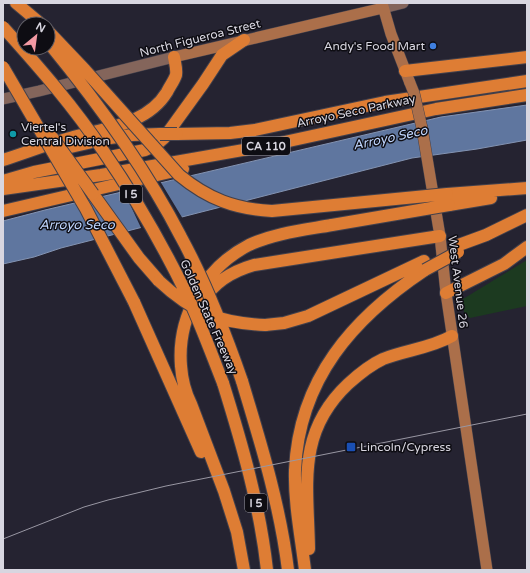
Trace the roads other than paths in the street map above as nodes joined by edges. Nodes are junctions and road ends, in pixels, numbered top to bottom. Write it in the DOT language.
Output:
graph roads {
  1 [pos="12,3"];
  2 [pos="16,3"];
  3 [pos="403,3"];
  4 [pos="382,5"];
  5 [pos="24,16"];
  6 [pos="31,16"];
  7 [pos="3,27"];
  8 [pos="56,40"];
  9 [pos="244,40"];
  10 [pos="56,52"];
  11 [pos="174,57"];
  12 [pos="527,57"];
  13 [pos="3,67"];
  14 [pos="405,71"];
  15 [pos="527,81"];
  16 [pos="527,95"];
  17 [pos="3,99"];
  18 [pos="266,146"];
  19 [pos="3,161"];
  20 [pos="3,180"];
  21 [pos="3,188"];
  22 [pos="527,188"];
  23 [pos="448,200"];
  24 [pos="3,211"];
  25 [pos="527,215"];
  26 [pos="440,236"];
  27 [pos="527,247"];
  28 [pos="424,266"];
  29 [pos="446,293"];
  30 [pos="452,336"];
  31 [pos="191,404"];
  32 [pos="243,567"];
  33 [pos="267,570"];
  34 [pos="288,570"];
  35 [pos="305,570"];
  36 [pos="309,570"];
  37 [pos="487,570"];
  1 -- 5 [label="highway"];
  2 -- 6 [label="highway"];
  3 -- 4 [label="main road, North Figueroa Street"];
  4 -- 9 [label="main road, North Figueroa Street"];
  4 -- 14 [label="main road, West Avenue 26"];
  7 -- 33 [label="highway, Golden State Freeway / I 5, bridge"];
  8 -- 23 [label="highway, bridge"];
  9 -- 11 [label="main road, North Figueroa Street"];
  9 -- 20 [label="highway"];
  10 -- 34 [label="highway, Golden State Freeway / I 5, bridge"];
  11 -- 17 [label="main road, North Figueroa Street"];
  11 -- 19 [label="highway"];
  12 -- 14 [label="highway"];
  13 -- 28 [label="highway, bridge"];
  13 -- 32 [label="highway, bridge"];
  14 -- 26 [label="main road, West Avenue 26, bridge"];
  15 -- 19 [label="highway, Arroyo Seco Parkway / CA 110, bridge"];
  16 -- 18 [label="highway, Arroyo Seco Parkway / CA 110"];
  18 -- 21 [label="highway, Arroyo Seco Parkway / CA 110"];
  18 -- 24 [label="highway"];
  22 -- 23 [label="highway"];
  23 -- 31 [label="highway, bridge"];
  25 -- 28 [label="highway"];
  26 -- 29 [label="main road, West Avenue 26"];
  26 -- 31 [label="highway"];
  27 -- 29 [label="highway"];
  28 -- 35 [label="highway"];
  29 -- 30 [label="main road, West Avenue 26"];
  30 -- 36 [label="highway"];
  30 -- 37 [label="main road, West Avenue 26"];
  31 -- 32 [label="highway"];
}
